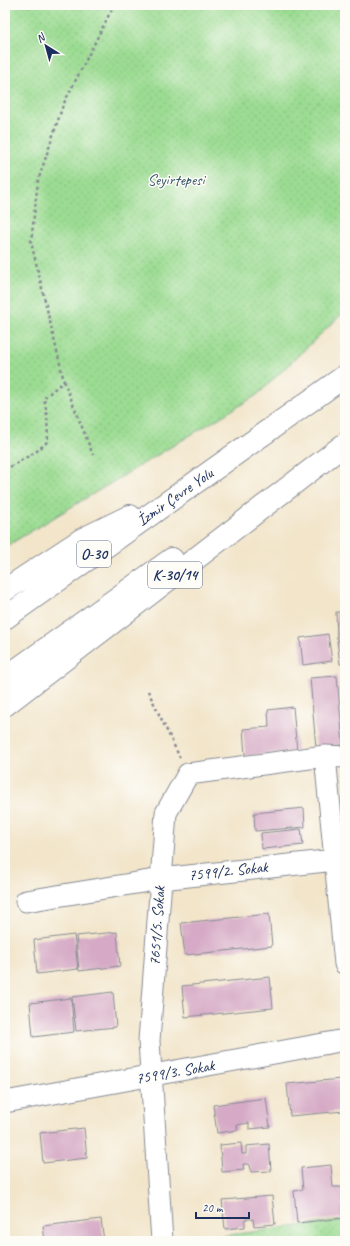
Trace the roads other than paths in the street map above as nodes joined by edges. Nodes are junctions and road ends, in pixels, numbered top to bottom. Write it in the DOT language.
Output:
graph roads {
  1 [pos="345,376"];
  2 [pos="345,443"];
  3 [pos="184,491"];
  4 [pos="5,590"];
  5 [pos="5,618"];
  6 [pos="5,678"];
  7 [pos="5,705"];
  8 [pos="335,756"];
  9 [pos="335,860"];
  10 [pos="161,879"];
  11 [pos="26,901"];
  12 [pos="345,964"];
  13 [pos="345,1040"];
  14 [pos="152,1077"];
  15 [pos="5,1102"];
  16 [pos="162,1241"];
  1 -- 3 [label="highway, İzmir Çevre Yolu / O-30"];
  2 -- 6 [label="highway"];
  2 -- 7 [label="highway, K-30/14"];
  3 -- 4 [label="highway"];
  3 -- 5 [label="highway, İzmir Çevre Yolu / O-30"];
  8 -- 9 [label="street"];
  8 -- 10 [label="street, 7651/5. Sokak"];
  9 -- 10 [label="street, 7599/2. Sokak"];
  9 -- 12 [label="street"];
  10 -- 11 [label="street, 7599/2. Sokak"];
  10 -- 14 [label="street, 7651/5. Sokak"];
  13 -- 14 [label="street, 7599/3. Sokak"];
  14 -- 15 [label="street, 7599/3. Sokak"];
  14 -- 16 [label="street, 7651/5. Sokak"];
}
